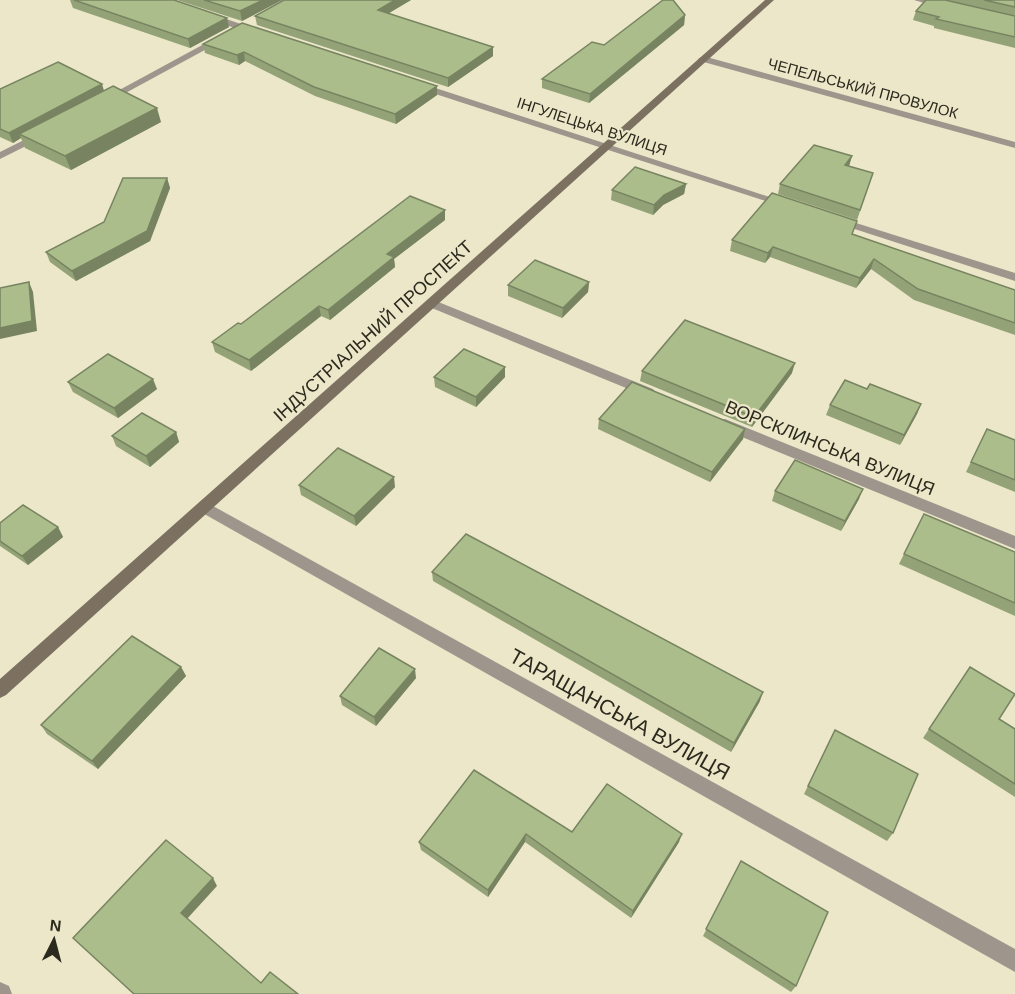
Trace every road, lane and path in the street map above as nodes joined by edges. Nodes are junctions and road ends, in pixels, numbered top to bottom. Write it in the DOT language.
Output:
graph roads {
  1 [pos="770,0"];
  2 [pos="918,0"];
  3 [pos="950,8"];
  4 [pos="201,14"];
  5 [pos="252,22"];
  6 [pos="242,28"];
  7 [pos="265,35"];
  8 [pos="703,59"];
  9 [pos="401,80"];
  10 [pos="95,106"];
  11 [pos="53,128"];
  12 [pos="1015,145"];
  13 [pos="606,146"];
  14 [pos="0,156"];
  15 [pos="799,208"];
  16 [pos="822,215"];
  17 [pos="1015,277"];
  18 [pos="431,303"];
  19 [pos="663,398"];
  20 [pos="707,417"];
  21 [pos="204,507"];
  22 [pos="1015,543"];
  23 [pos="0,690"];
  24 [pos="1015,961"];
  1 -- 8 [label="street, ІНДУСТРІАЛЬНИЙ ПРОСПЕКТ"];
  2 -- 3 [label="street"];
  4 -- 6 [label="street"];
  5 -- 6 [label="street"];
  6 -- 7 [label="street"];
  6 -- 10 [label="street"];
  8 -- 12 [label="street, ЧЕПЕЛЬСЬКИЙ ПРОВУЛОК"];
  8 -- 13 [label="street, ІНДУСТРІАЛЬНИЙ ПРОСПЕКТ"];
  9 -- 13 [label="street, ІНГУЛЕЦЬКА ВУЛИЦЯ"];
  11 -- 14 [label="street"];
  13 -- 15 [label="street, ІНГУЛЕЦЬКА ВУЛИЦЯ"];
  13 -- 18 [label="street, ІНДУСТРІАЛЬНИЙ ПРОСПЕКТ"];
  16 -- 17 [label="street"];
  18 -- 19 [label="street"];
  18 -- 21 [label="street, ІНДУСТРІАЛЬНИЙ ПРОСПЕКТ"];
  20 -- 22 [label="street, ВОРСКЛИНСЬКА ВУЛИЦЯ"];
  21 -- 23 [label="street, ІНДУСТРІАЛЬНИЙ ПРОСПЕКТ"];
  21 -- 24 [label="street, ТАРАЩАНСЬКА ВУЛИЦЯ"];
}
